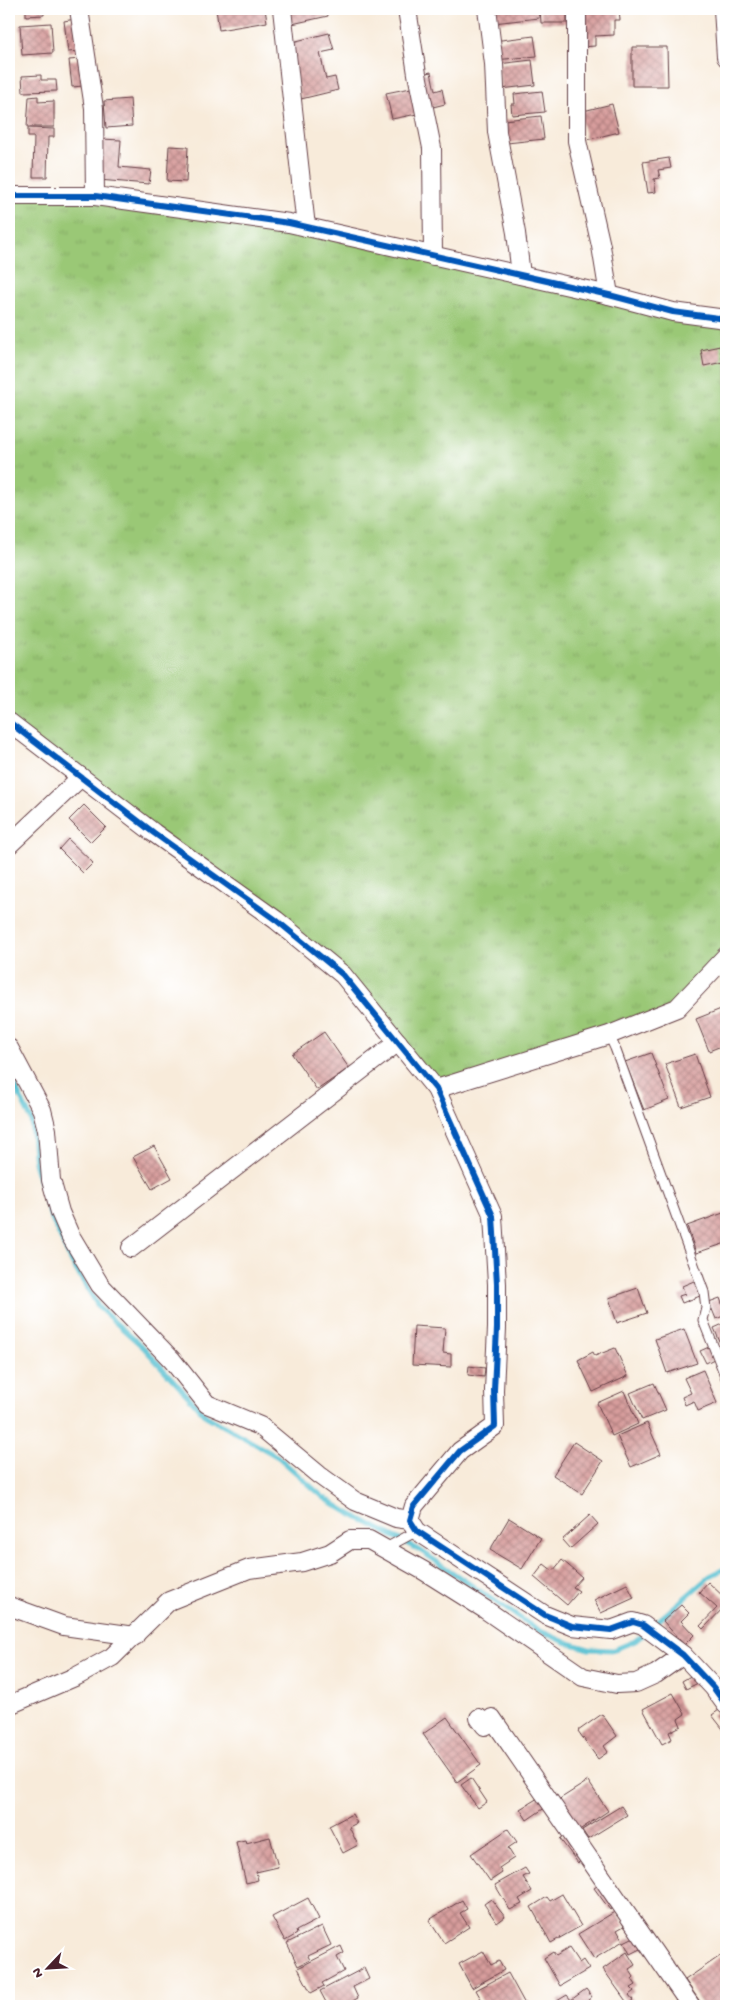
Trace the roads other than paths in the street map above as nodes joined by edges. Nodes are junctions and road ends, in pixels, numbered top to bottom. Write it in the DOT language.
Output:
graph roads {
  1 [pos="79,9"];
  2 [pos="282,9"];
  3 [pos="407,9"];
  4 [pos="487,9"];
  5 [pos="576,9"];
  6 [pos="723,9"];
  7 [pos="726,57"];
  8 [pos="9,196"];
  9 [pos="95,196"];
  10 [pos="306,227"];
  11 [pos="433,256"];
  12 [pos="521,275"];
  13 [pos="609,295"];
  14 [pos="726,319"];
  15 [pos="9,722"];
  16 [pos="81,777"];
  17 [pos="9,845"];
  18 [pos="726,956"];
  19 [pos="609,1035"];
  20 [pos="398,1042"];
  21 [pos="9,1048"];
  22 [pos="436,1090"];
  23 [pos="131,1248"];
  24 [pos="726,1378"];
  25 [pos="413,1526"];
  26 [pos="384,1549"];
  27 [pos="9,1606"];
  28 [pos="135,1636"];
  29 [pos="683,1656"];
  30 [pos="9,1705"];
  31 [pos="726,1705"];
  32 [pos="479,1718"];
  33 [pos="692,2006"];
  1 -- 9 [label="street"];
  2 -- 10 [label="street"];
  3 -- 11 [label="street"];
  4 -- 12 [label="street"];
  5 -- 13 [label="street"];
  6 -- 7 [label="street"];
  8 -- 9 [label="street"];
  9 -- 10 [label="street"];
  10 -- 11 [label="street"];
  11 -- 12 [label="street"];
  12 -- 13 [label="street"];
  13 -- 14 [label="street"];
  15 -- 16 [label="street"];
  16 -- 17 [label="street"];
  16 -- 20 [label="street"];
  18 -- 19 [label="street"];
  19 -- 22 [label="street"];
  19 -- 24 [label="lane"];
  20 -- 22 [label="street"];
  20 -- 23 [label="street"];
  21 -- 25 [label="street"];
  22 -- 25 [label="street"];
  25 -- 26 [label="lane"];
  25 -- 29 [label="street"];
  26 -- 28 [label="street"];
  26 -- 29 [label="street"];
  27 -- 28 [label="street"];
  28 -- 30 [label="street"];
  29 -- 31 [label="street"];
  32 -- 33 [label="street"];
}
